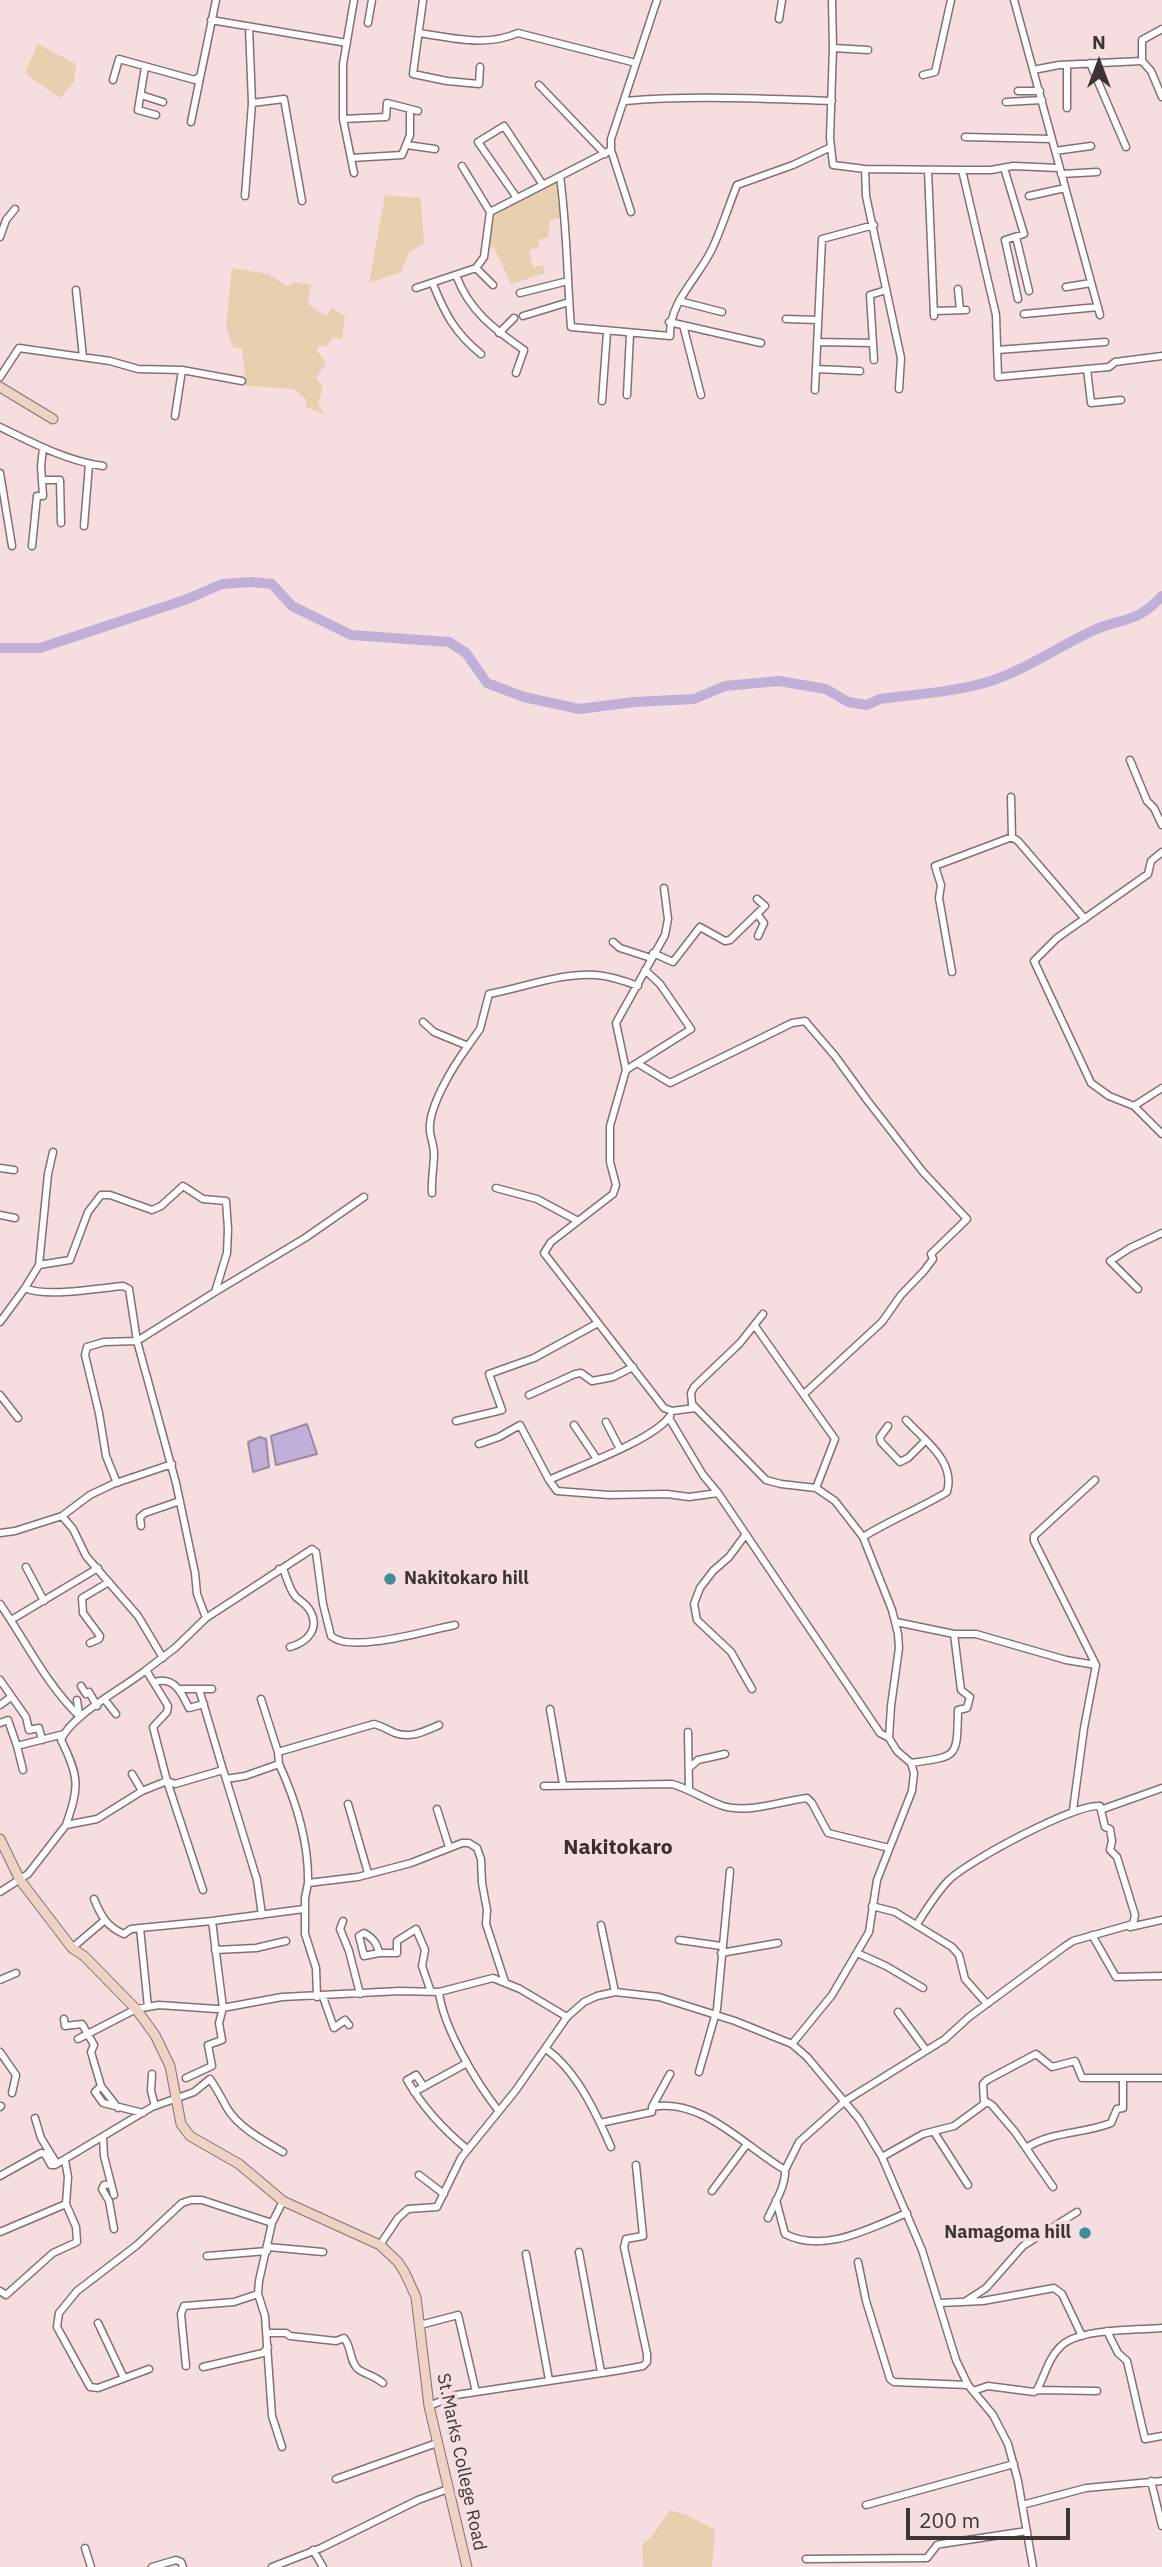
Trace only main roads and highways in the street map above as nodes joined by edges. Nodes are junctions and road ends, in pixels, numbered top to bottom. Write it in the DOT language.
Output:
graph roads {
  1 [pos="0,387"];
  2 [pos="53,418"];
  3 [pos="0,1839"];
  4 [pos="467,2567"];
  1 -- 2 [label="main road"];
  3 -- 4 [label="main road, St.Marks College Road"];
}
